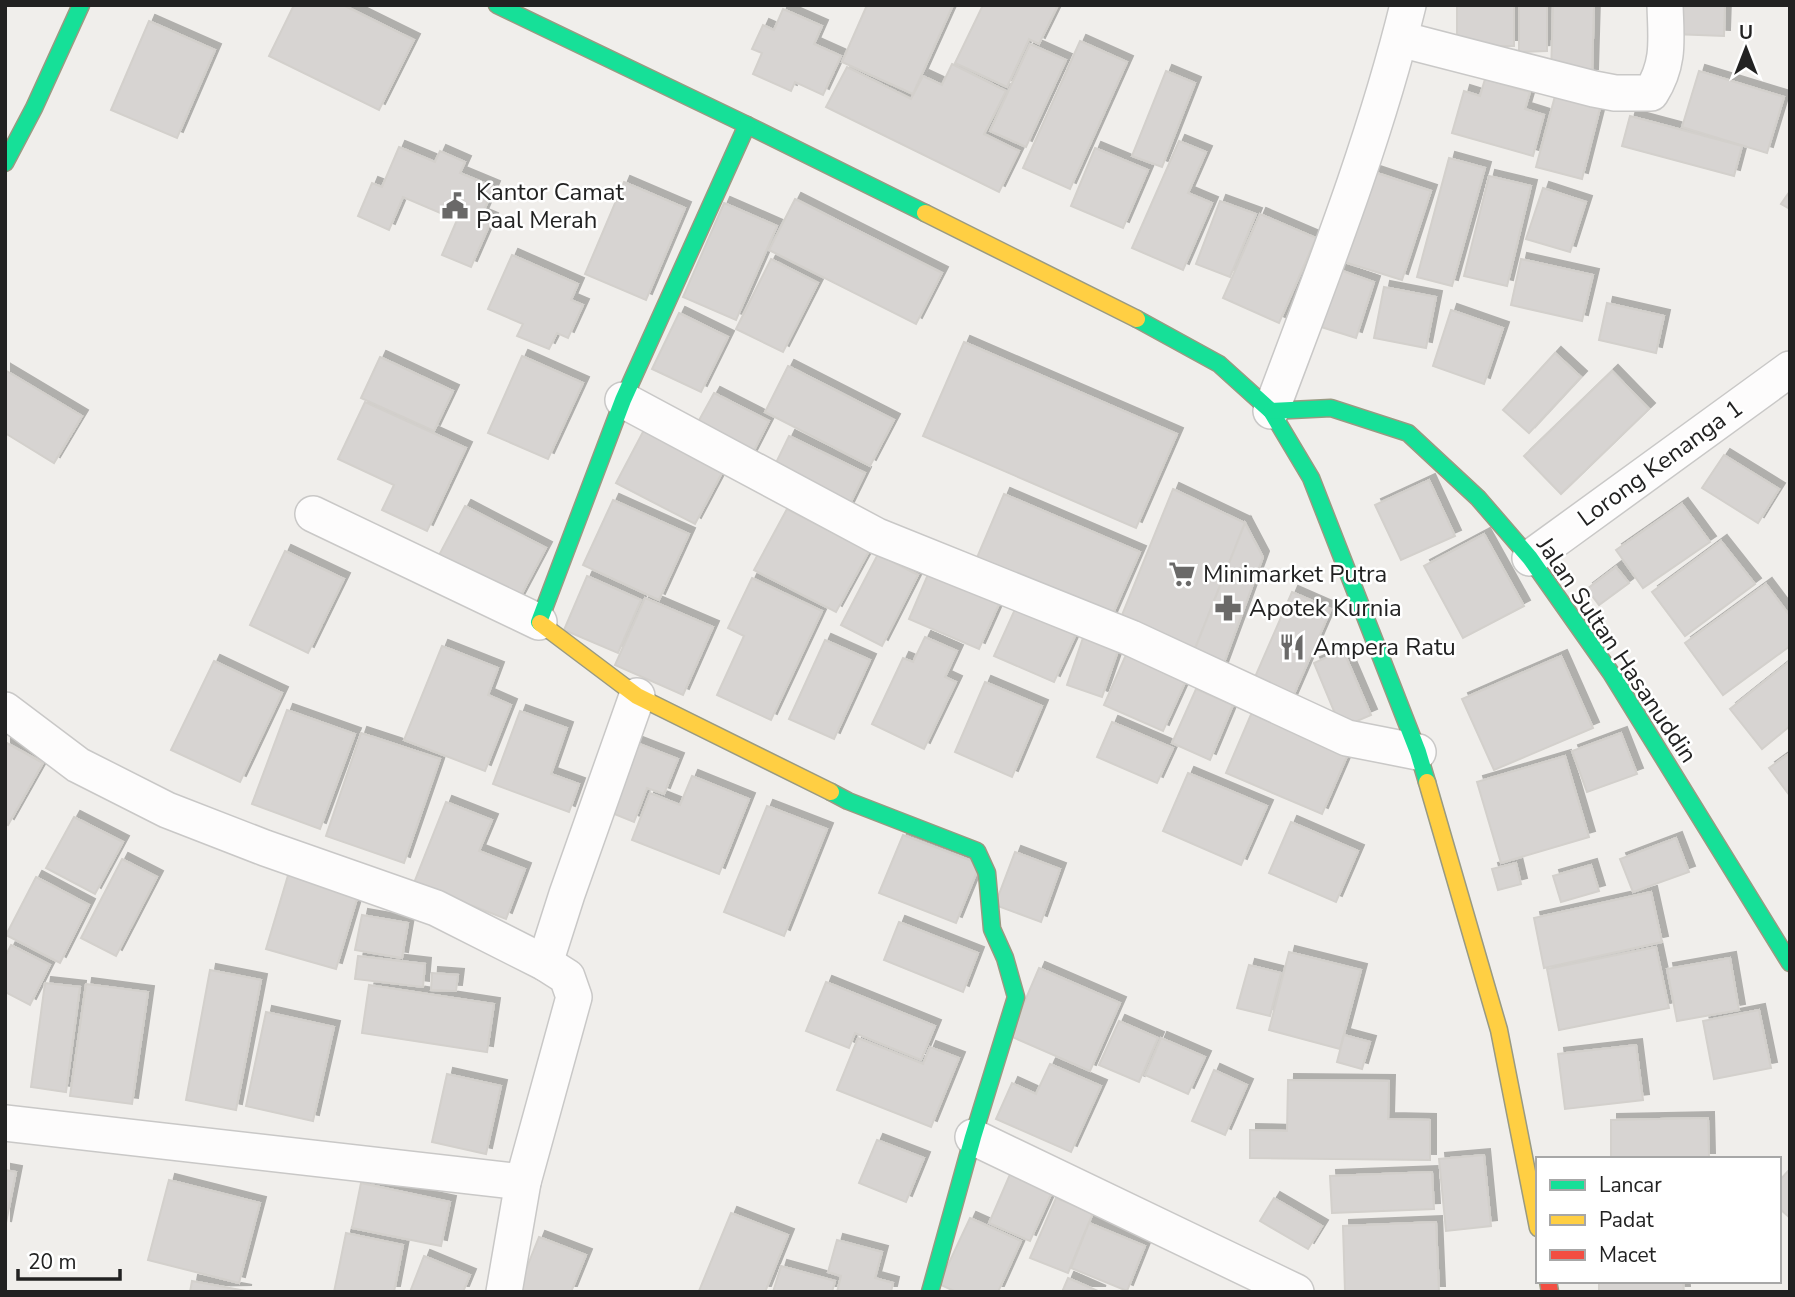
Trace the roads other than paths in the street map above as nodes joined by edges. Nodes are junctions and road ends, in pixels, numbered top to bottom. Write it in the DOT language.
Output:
graph roads {
  1 [pos="81,5"];
  2 [pos="496,5"];
  3 [pos="1408,5"];
  4 [pos="1665,5"];
  5 [pos="1400,39"];
  6 [pos="747,125"];
  7 [pos="5,163"];
  8 [pos="1790,369"];
  9 [pos="623,400"];
  10 [pos="1271,411"];
  11 [pos="313,514"];
  12 [pos="1530,558"];
  13 [pos="539,622"];
  14 [pos="637,696"];
  15 [pos="5,709"];
  16 [pos="1418,752"];
  17 [pos="545,963"];
  18 [pos="1790,963"];
  19 [pos="5,1123"];
  20 [pos="973,1137"];
  21 [pos="523,1182"];
  22 [pos="1536,1218"];
  23 [pos="503,1292"];
  24 [pos="930,1292"];
  25 [pos="1296,1292"];
  1 -- 7 [label="main road"];
  2 -- 6 [label="main road"];
  3 -- 5 [label="street"];
  4 -- 5 [label="street"];
  5 -- 10 [label="street"];
  6 -- 9 [label="main road"];
  6 -- 10 [label="main road"];
  8 -- 12 [label="street, Lorong Kenanga 1"];
  9 -- 13 [label="main road"];
  9 -- 16 [label="street"];
  10 -- 12 [label="main road, Jalan Sultan Hasanuddin"];
  10 -- 16 [label="main road"];
  11 -- 13 [label="street"];
  12 -- 18 [label="main road, Jalan Sultan Hasanuddin"];
  13 -- 14 [label="main road"];
  14 -- 17 [label="street"];
  14 -- 20 [label="main road"];
  15 -- 17 [label="street"];
  16 -- 22 [label="main road"];
  17 -- 21 [label="street"];
  19 -- 21 [label="street"];
  20 -- 24 [label="main road"];
  20 -- 25 [label="street"];
  21 -- 23 [label="street"];
}
